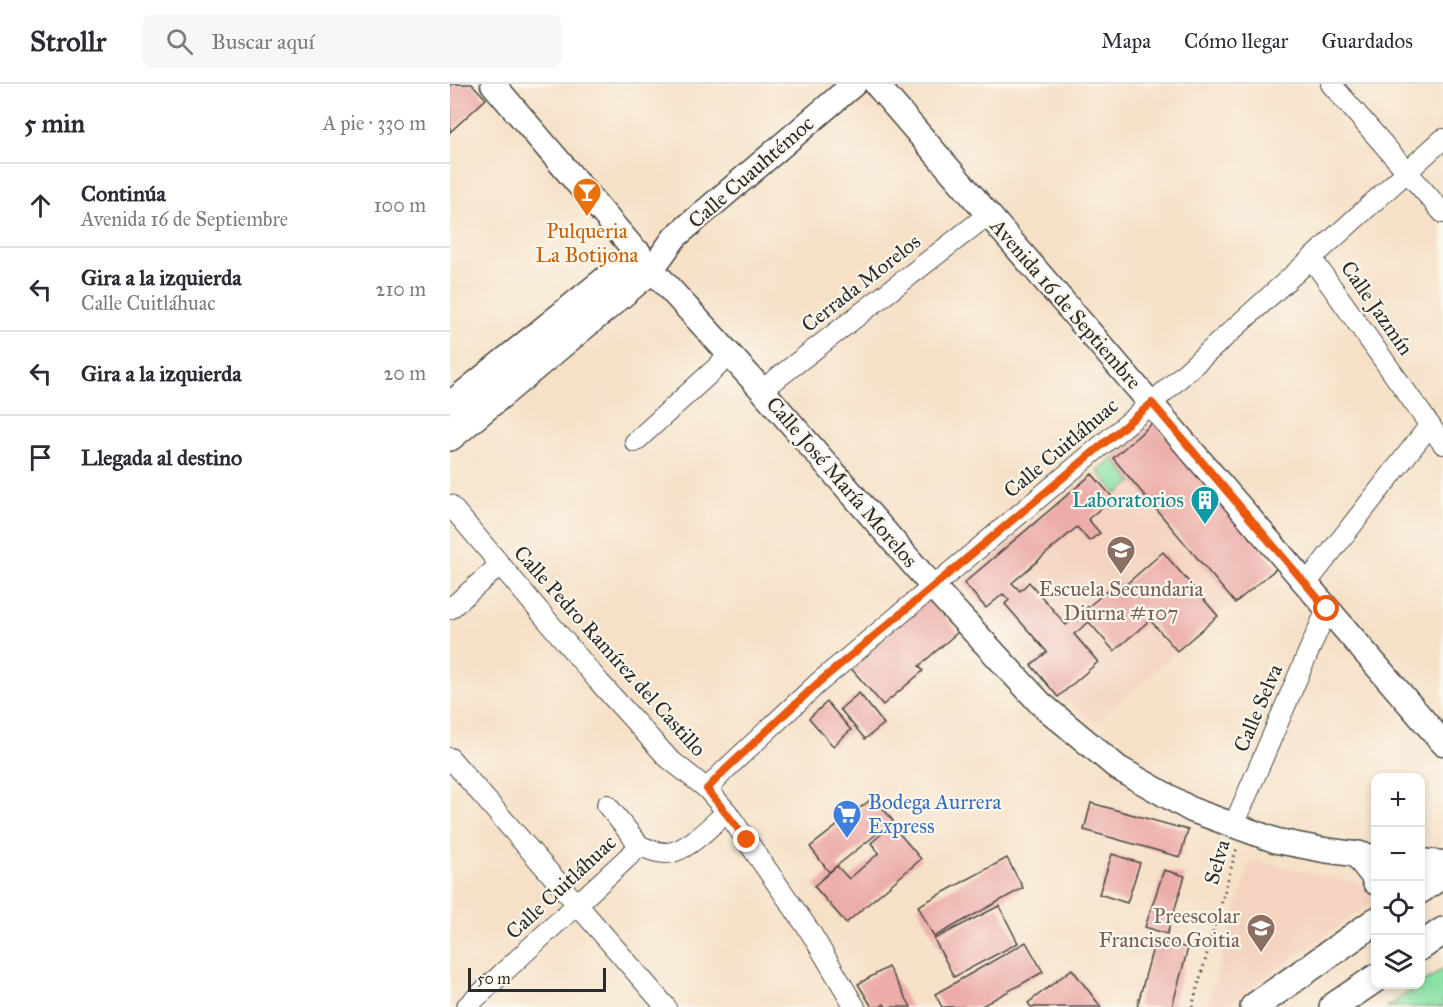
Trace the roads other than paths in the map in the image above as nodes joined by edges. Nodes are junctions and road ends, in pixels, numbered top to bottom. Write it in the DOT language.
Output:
graph roads {
  1 [pos="493,84"];
  2 [pos="854,84"];
  3 [pos="876,84"];
  4 [pos="1331,84"];
  5 [pos="1443,139"];
  6 [pos="1407,172"];
  7 [pos="1443,213"];
  8 [pos="989,214"];
  9 [pos="1312,259"];
  10 [pos="645,261"];
  11 [pos="730,355"];
  12 [pos="762,390"];
  13 [pos="1152,403"];
  14 [pos="450,406"];
  15 [pos="1430,425"];
  16 [pos="450,436"];
  17 [pos="635,441"];
  18 [pos="1443,444"];
  19 [pos="450,505"];
  20 [pos="500,565"];
  21 [pos="1306,584"];
  22 [pos="933,587"];
  23 [pos="450,609"];
  24 [pos="1327,609"];
  25 [pos="1443,743"];
  26 [pos="450,758"];
  27 [pos="707,789"];
  28 [pos="607,805"];
  29 [pos="726,812"];
  30 [pos="1237,828"];
  31 [pos="640,846"];
  32 [pos="1366,856"];
  33 [pos="1425,861"];
  34 [pos="1443,863"];
  35 [pos="1443,874"];
  36 [pos="1425,887"];
  37 [pos="577,903"];
  38 [pos="1371,925"];
  39 [pos="1443,931"];
  40 [pos="1425,944"];
  41 [pos="1371,981"];
  42 [pos="466,1007"];
  43 [pos="666,1007"];
  44 [pos="855,1007"];
  45 [pos="1254,1007"];
  46 [pos="1333,1007"];
  1 -- 10 [label="street, Calle José María Morelos"];
  2 -- 10 [label="street, Calle Cuauhtémoc"];
  3 -- 8 [label="street, Avenida 16 de Septiembre"];
  4 -- 6 [label="street"];
  5 -- 6 [label="street, Calle Cuitláhuac"];
  6 -- 7 [label="street"];
  6 -- 9 [label="street, Calle Cuitláhuac"];
  8 -- 12 [label="street, Cerrada Morelos"];
  8 -- 13 [label="street, Avenida 16 de Septiembre"];
  9 -- 13 [label="street, Calle Cuitláhuac"];
  9 -- 15 [label="street, Calle Jazmín"];
  10 -- 11 [label="street, Calle José María Morelos"];
  10 -- 14 [label="main road"];
  10 -- 16 [label="main road"];
  11 -- 12 [label="street, Calle José María Morelos"];
  11 -- 17 [label="street"];
  12 -- 22 [label="street, Calle José María Morelos"];
  13 -- 21 [label="street, Avenida 16 de Septiembre"];
  13 -- 22 [label="street, Calle Cuitláhuac"];
  15 -- 18 [label="street, Calle Jazmín"];
  15 -- 21 [label="street"];
  19 -- 20 [label="street, Calle Pedro Ramírez del Castillo"];
  20 -- 23 [label="street"];
  20 -- 27 [label="street, Calle Pedro Ramírez del Castillo"];
  21 -- 24 [label="street, Avenida 16 de Septiembre"];
  22 -- 27 [label="street, Calle Cuitláhuac"];
  22 -- 30 [label="street, Calle José María Morelos"];
  24 -- 25 [label="street, Avenida 16 de Septiembre"];
  24 -- 30 [label="street, Calle Selva"];
  26 -- 37 [label="street"];
  27 -- 29 [label="street, Calle Pedro Ramírez del Castillo"];
  28 -- 31 [label="street"];
  29 -- 31 [label="street, Calle Cuitláhuac"];
  29 -- 44 [label="street, Calle Pedro Ramírez del Castillo"];
  30 -- 32 [label="street, Calle José María Morelos"];
  31 -- 37 [label="street, Calle Cuitláhuac"];
  33 -- 34 [label="street"];
  35 -- 36 [label="main road"];
  37 -- 42 [label="street, Calle Cuitláhuac"];
  37 -- 43 [label="street"];
  38 -- 45 [label="main road"];
  39 -- 40 [label="main road"];
  41 -- 46 [label="main road"];
}
